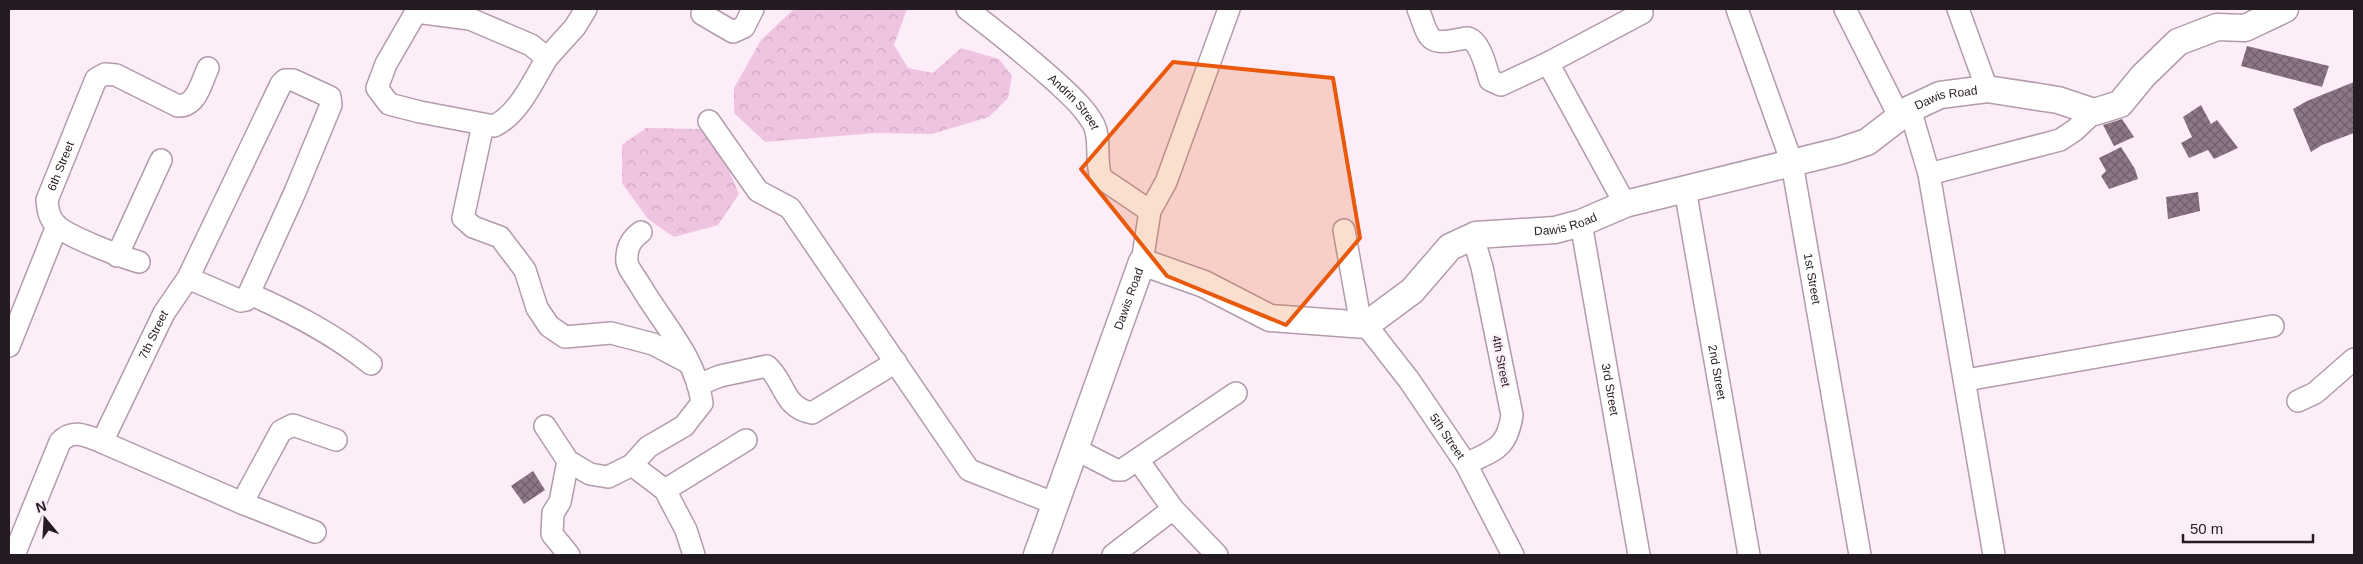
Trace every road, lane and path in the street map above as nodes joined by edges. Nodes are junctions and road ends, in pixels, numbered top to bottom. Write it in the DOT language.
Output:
graph roads {
  1 [pos="586,9"];
  2 [pos="753,9"];
  3 [pos="967,9"];
  4 [pos="1229,9"];
  5 [pos="1418,9"];
  6 [pos="1737,9"];
  7 [pos="1845,9"];
  8 [pos="1958,9"];
  9 [pos="2285,9"];
  10 [pos="416,11"];
  11 [pos="1642,13"];
  12 [pos="702,14"];
  13 [pos="548,58"];
  14 [pos="1548,63"];
  15 [pos="208,68"];
  16 [pos="1987,89"];
  17 [pos="2094,112"];
  18 [pos="1905,114"];
  19 [pos="709,121"];
  20 [pos="483,125"];
  21 [pos="161,160"];
  22 [pos="1792,163"];
  23 [pos="1929,174"];
  24 [pos="1685,189"];
  25 [pos="1624,204"];
  26 [pos="1150,210"];
  27 [pos="1581,223"];
  28 [pos="57,226"];
  29 [pos="1344,230"];
  30 [pos="641,232"];
  31 [pos="1473,237"];
  32 [pos="117,256"];
  33 [pos="139,262"];
  34 [pos="1142,262"];
  35 [pos="188,278"];
  36 [pos="250,294"];
  37 [pos="1364,325"];
  38 [pos="2273,326"];
  39 [pos="9,346"];
  40 [pos="2354,359"];
  41 [pos="896,362"];
  42 [pos="689,363"];
  43 [pos="371,364"];
  44 [pos="1966,380"];
  45 [pos="698,385"];
  46 [pos="1236,393"];
  47 [pos="2298,401"];
  48 [pos="544,426"];
  49 [pos="336,440"];
  50 [pos="746,440"];
  51 [pos="102,442"];
  52 [pos="1075,450"];
  53 [pos="1138,460"];
  54 [pos="568,461"];
  55 [pos="1466,464"];
  56 [pos="632,465"];
  57 [pos="665,490"];
  58 [pos="242,503"];
  59 [pos="1056,504"];
  60 [pos="1173,509"];
  61 [pos="315,532"];
  62 [pos="14,555"];
  63 [pos="569,555"];
  64 [pos="694,555"];
  65 [pos="1037,555"];
  66 [pos="1113,555"];
  67 [pos="1217,555"];
  68 [pos="1513,555"];
  69 [pos="1639,555"];
  70 [pos="1749,555"];
  71 [pos="1860,555"];
  72 [pos="1994,555"];
  1 -- 13 [label="street"];
  2 -- 12 [label="street"];
  3 -- 26 [label="street, Andrin Street"];
  4 -- 26 [label="street"];
  5 -- 14 [label="street"];
  6 -- 22 [label="street, 1st Street"];
  7 -- 18 [label="street"];
  8 -- 16 [label="street"];
  9 -- 17 [label="street"];
  10 -- 13 [label="street"];
  10 -- 20 [label="street"];
  11 -- 14 [label="street"];
  13 -- 20 [label="street"];
  14 -- 25 [label="street"];
  15 -- 28 [label="street, 6th Street"];
  16 -- 17 [label="street, Dawis Road"];
  16 -- 18 [label="street, Dawis Road"];
  17 -- 23 [label="street"];
  18 -- 22 [label="street, Dawis Road"];
  18 -- 23 [label="street"];
  19 -- 41 [label="street"];
  20 -- 42 [label="street"];
  21 -- 32 [label="street"];
  22 -- 24 [label="street, Dawis Road"];
  22 -- 71 [label="street, 1st Street"];
  23 -- 44 [label="street"];
  24 -- 25 [label="street, Dawis Road"];
  24 -- 70 [label="street, 2nd Street"];
  25 -- 27 [label="street, Dawis Road"];
  26 -- 34 [label="street"];
  27 -- 31 [label="street, Dawis Road"];
  27 -- 69 [label="street, 3rd Street"];
  28 -- 32 [label="street"];
  28 -- 39 [label="street"];
  29 -- 37 [label="street"];
  30 -- 42 [label="street"];
  31 -- 37 [label="street, Dawis Road"];
  31 -- 55 [label="street, 4th Street"];
  32 -- 33 [label="street"];
  34 -- 37 [label="street, Dawis Road"];
  34 -- 52 [label="street, Dawis Road"];
  35 -- 36 [label="street"];
  35 -- 36 [label="street, 7th Street"];
  35 -- 51 [label="street, 7th Street"];
  36 -- 43 [label="street"];
  37 -- 55 [label="street, 5th Street"];
  38 -- 44 [label="street"];
  40 -- 47 [label="street"];
  41 -- 45 [label="street"];
  41 -- 59 [label="street"];
  42 -- 45 [label="street"];
  44 -- 72 [label="street"];
  45 -- 56 [label="street"];
  46 -- 53 [label="street"];
  48 -- 54 [label="street"];
  49 -- 58 [label="street"];
  50 -- 57 [label="street"];
  51 -- 58 [label="street"];
  51 -- 62 [label="street"];
  52 -- 53 [label="street"];
  52 -- 59 [label="street, Dawis Road"];
  53 -- 60 [label="street"];
  54 -- 56 [label="street"];
  54 -- 63 [label="street"];
  55 -- 68 [label="street, 5th Street"];
  56 -- 57 [label="street"];
  57 -- 64 [label="street"];
  58 -- 61 [label="street"];
  59 -- 65 [label="street, Dawis Road"];
  60 -- 66 [label="street"];
  60 -- 67 [label="street"];
}
